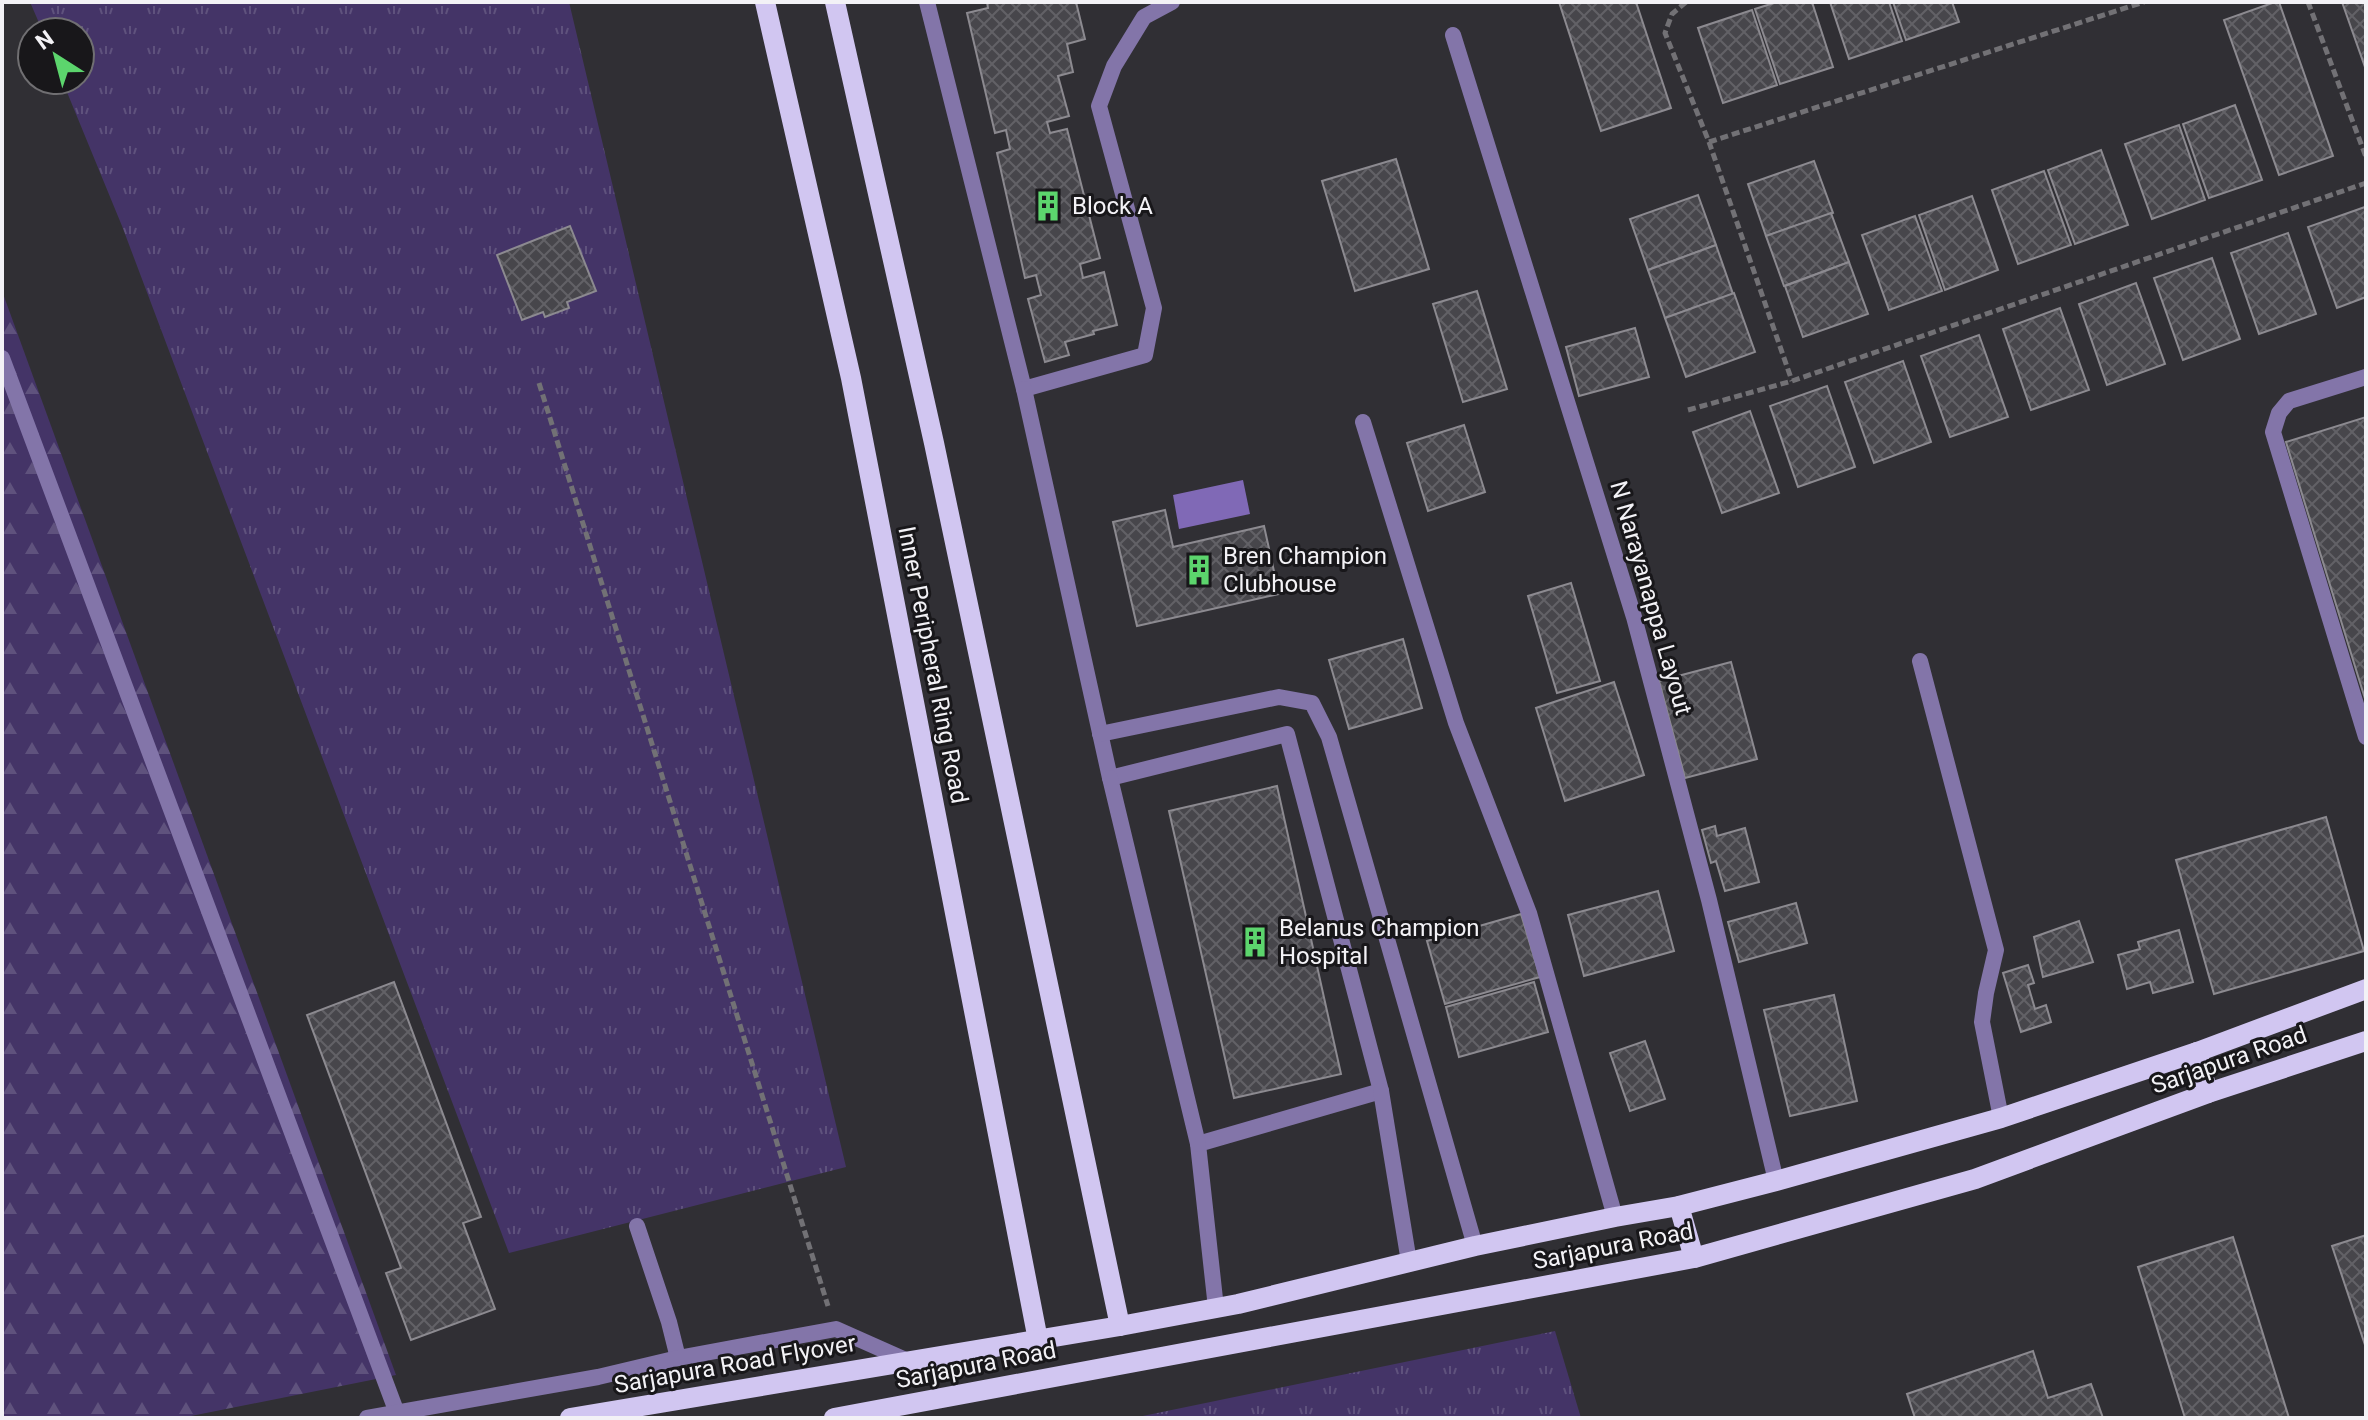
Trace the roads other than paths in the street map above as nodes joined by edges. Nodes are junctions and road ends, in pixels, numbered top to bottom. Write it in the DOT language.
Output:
graph roads {
  1 [pos="765,2"];
  2 [pos="835,2"];
  3 [pos="927,2"];
  4 [pos="1172,2"];
  5 [pos="1453,35"];
  6 [pos="2,358"];
  7 [pos="2366,377"];
  8 [pos="1024,389"];
  9 [pos="1363,422"];
  10 [pos="1920,661"];
  11 [pos="1100,734"];
  12 [pos="2366,737"];
  13 [pos="1110,778"];
  14 [pos="2366,989"];
  15 [pos="2366,1041"];
  16 [pos="2197,1052"];
  17 [pos="1381,1091"];
  18 [pos="2208,1093"];
  19 [pos="2001,1118"];
  20 [pos="1198,1144"];
  21 [pos="1776,1181"];
  22 [pos="1679,1206"];
  23 [pos="1615,1217"];
  24 [pos="637,1226"];
  25 [pos="1475,1246"];
  26 [pos="1694,1258"];
  27 [pos="1409,1262"];
  28 [pos="1216,1308"];
  29 [pos="1120,1326"];
  30 [pos="1038,1340"];
  31 [pos="678,1358"];
  32 [pos="908,1361"];
  33 [pos="397,1413"];
  34 [pos="841,1417"];
  35 [pos="367,1418"];
  36 [pos="570,1418"];
  1 -- 30 [label="main road, Inner Peripheral Ring Road"];
  2 -- 29 [label="main road, Inner Peripheral Ring Road"];
  3 -- 8 [label="street"];
  4 -- 8 [label="street"];
  5 -- 21 [label="street, N Narayanappa Layout"];
  6 -- 33 [label="street"];
  7 -- 12 [label="street"];
  8 -- 11 [label="street"];
  9 -- 23 [label="street"];
  10 -- 19 [label="street"];
  11 -- 13 [label="street"];
  11 -- 25 [label="street"];
  13 -- 17 [label="street"];
  13 -- 20 [label="street"];
  14 -- 16 [label="main road, Sarjapura Road"];
  15 -- 18 [label="main road, Sarjapura Road"];
  16 -- 18 [label="main road"];
  16 -- 19 [label="main road, Sarjapura Road"];
  17 -- 20 [label="street"];
  17 -- 27 [label="street"];
  18 -- 26 [label="main road, Sarjapura Road"];
  19 -- 21 [label="main road, Sarjapura Road"];
  20 -- 28 [label="street"];
  21 -- 22 [label="main road, Sarjapura Road"];
  22 -- 23 [label="main road, Sarjapura Road"];
  22 -- 26 [label="main road"];
  23 -- 25 [label="main road, Sarjapura Road"];
  24 -- 31 [label="street"];
  25 -- 27 [label="main road, Sarjapura Road"];
  26 -- 34 [label="main road, Sarjapura Road"];
  27 -- 28 [label="main road, Sarjapura Road"];
  28 -- 29 [label="main road, Sarjapura Road"];
  29 -- 30 [label="main road, Sarjapura Road"];
  30 -- 32 [label="main road, Sarjapura Road"];
  31 -- 32 [label="street"];
  31 -- 33 [label="street"];
  32 -- 36 [label="main road, Sarjapura Road Flyover"];
  33 -- 35 [label="street"];
}
